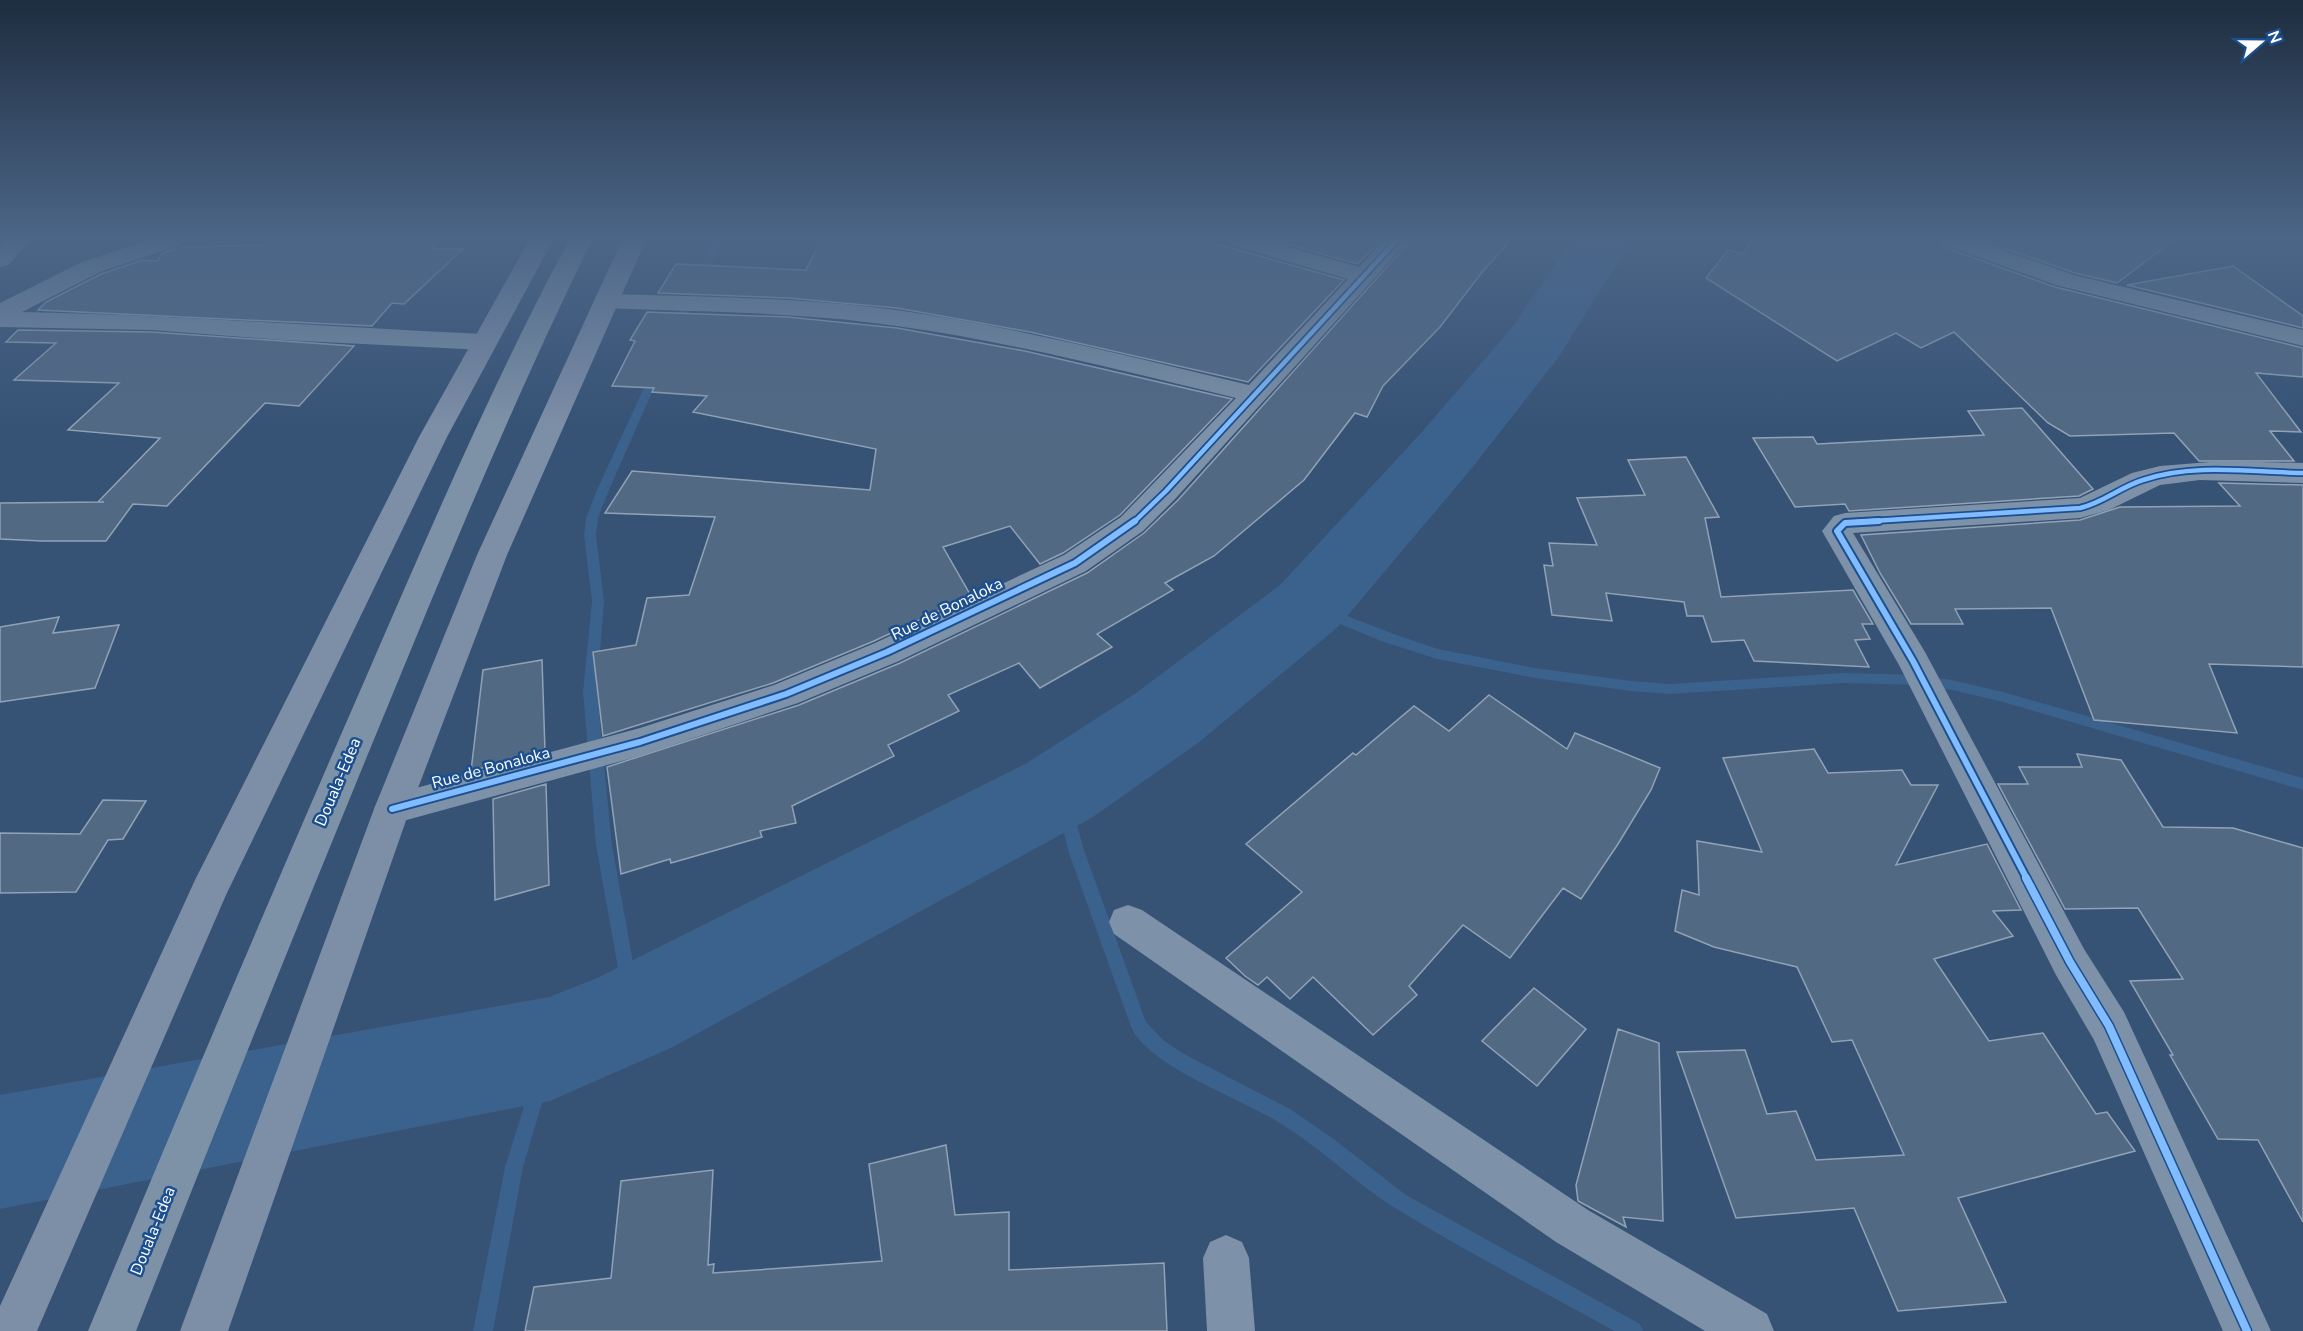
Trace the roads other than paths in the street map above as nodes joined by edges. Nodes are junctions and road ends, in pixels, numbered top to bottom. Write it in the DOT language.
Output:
graph roads {
  1 [pos="22,302"];
  2 [pos="507,302"];
  3 [pos="550,302"];
  4 [pos="606,302"];
  5 [pos="629,302"];
  6 [pos="1339,302"];
  7 [pos="2149,302"];
  8 [pos="0,313"];
  9 [pos="0,319"];
  10 [pos="2303,338"];
  11 [pos="485,342"];
  12 [pos="1253,394"];
  13 [pos="2303,473"];
  14 [pos="392,809"];
  15 [pos="1128,922"];
  16 [pos="1226,1258"];
  17 [pos="13,1331"];
  18 [pos="112,1331"];
  19 [pos="204,1331"];
  20 [pos="1231,1331"];
  21 [pos="1750,1331"];
  22 [pos="2247,1331"];
  1 -- 8 [label="street"];
  2 -- 11 [label="main road"];
  3 -- 18 [label="highway, Douala-Edea"];
  4 -- 14 [label="main road"];
  5 -- 12 [label="street"];
  6 -- 12 [label="street, Rue de Bonaloka"];
  7 -- 10 [label="street"];
  9 -- 11 [label="street"];
  11 -- 17 [label="main road"];
  12 -- 14 [label="street, Rue de Bonaloka"];
  13 -- 22 [label="street"];
  14 -- 19 [label="main road"];
  15 -- 21 [label="street"];
  16 -- 20 [label="street"];
}
